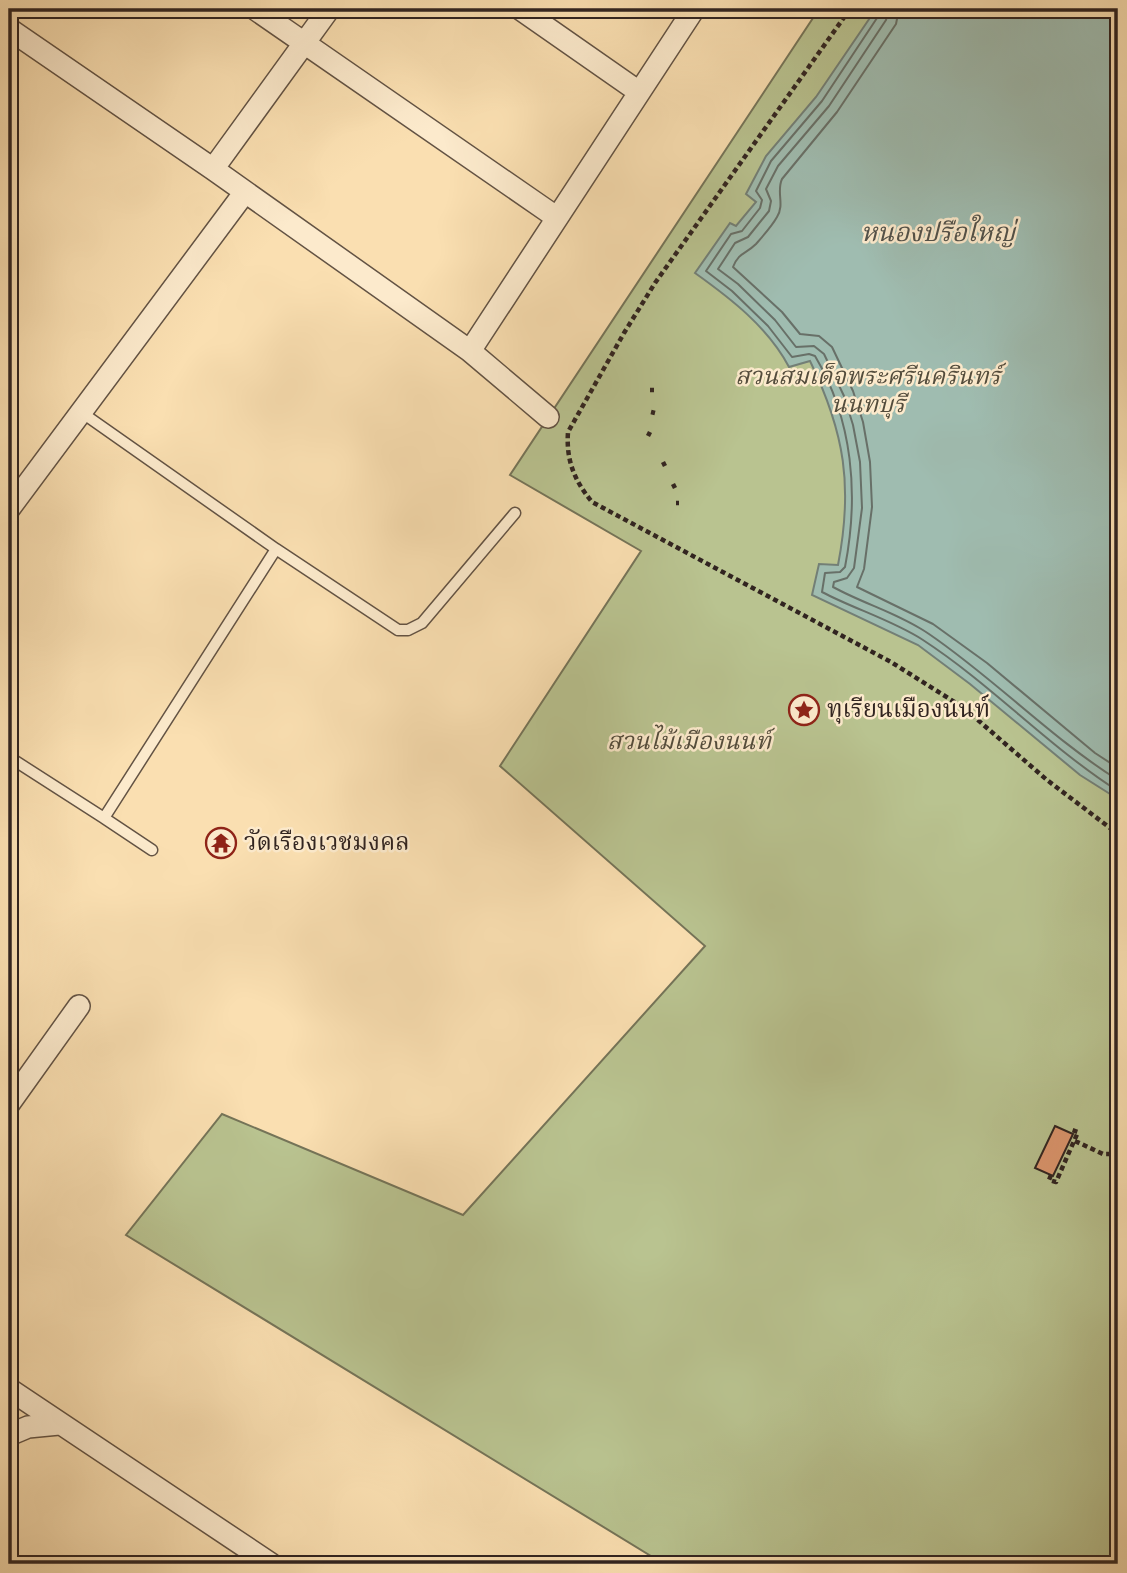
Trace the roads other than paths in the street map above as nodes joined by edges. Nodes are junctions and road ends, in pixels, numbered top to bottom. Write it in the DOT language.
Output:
graph roads {
  1 [pos="255,9"];
  2 [pos="328,9"];
  3 [pos="520,9"];
  4 [pos="694,9"];
  5 [pos="9,29"];
  6 [pos="306,44"];
  7 [pos="639,92"];
  8 [pos="213,169"];
  9 [pos="245,192"];
  10 [pos="556,217"];
  11 [pos="470,351"];
  12 [pos="81,412"];
  13 [pos="548,417"];
  14 [pos="9,509"];
  15 [pos="515,513"];
  16 [pos="276,549"];
  17 [pos="9,757"];
  18 [pos="104,818"];
  19 [pos="152,850"];
  20 [pos="79,1006"];
  21 [pos="9,1104"];
  22 [pos="9,1389"];
  23 [pos="59,1424"];
  24 [pos="9,1434"];
  25 [pos="271,1564"];
  1 -- 6 [label="street"];
  2 -- 6 [label="street"];
  3 -- 7 [label="street"];
  4 -- 7 [label="street"];
  5 -- 8 [label="street"];
  6 -- 8 [label="street"];
  6 -- 10 [label="street"];
  7 -- 10 [label="street"];
  8 -- 9 [label="street"];
  9 -- 11 [label="street"];
  9 -- 12 [label="street"];
  10 -- 11 [label="street"];
  11 -- 13 [label="street"];
  12 -- 14 [label="street"];
  12 -- 16 [label="lane"];
  15 -- 16 [label="lane"];
  16 -- 18 [label="lane"];
  17 -- 18 [label="lane"];
  18 -- 19 [label="lane"];
  20 -- 21 [label="street"];
  22 -- 23 [label="street"];
  23 -- 24 [label="street"];
  23 -- 25 [label="street"];
}
